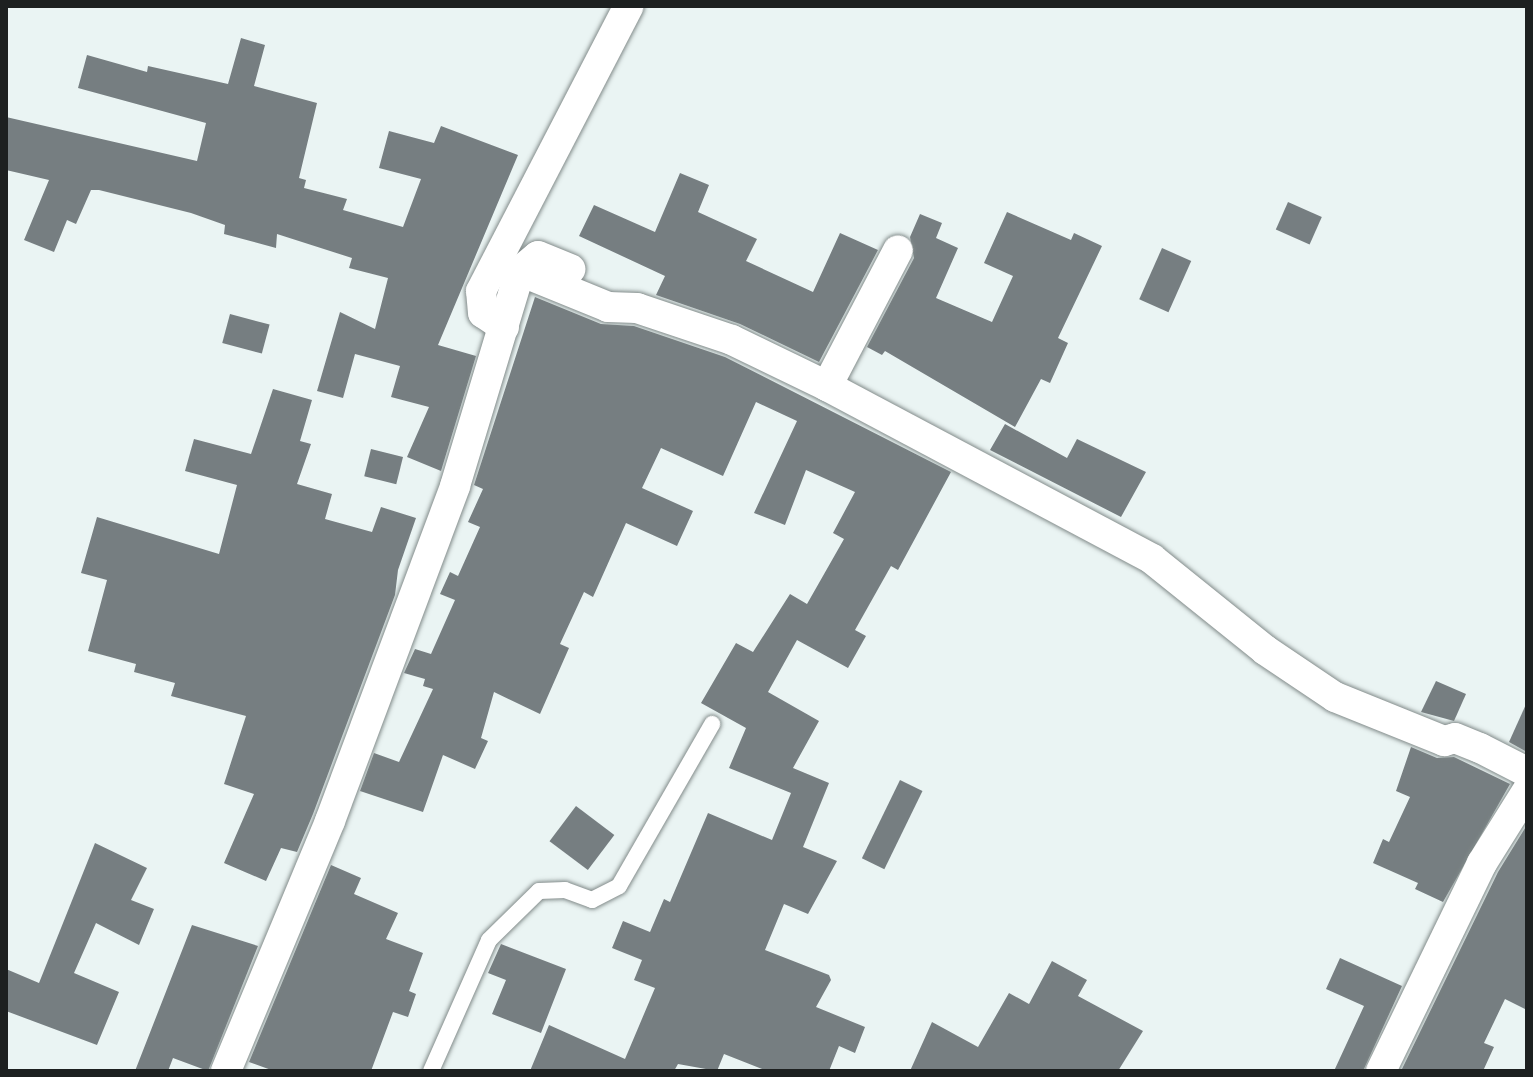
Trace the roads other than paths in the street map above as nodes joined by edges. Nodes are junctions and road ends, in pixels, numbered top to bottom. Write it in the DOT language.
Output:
graph roads {
  1 [pos="629,6"];
  2 [pos="898,250"];
  3 [pos="571,269"];
  4 [pos="520,271"];
  5 [pos="504,327"];
  6 [pos="827,386"];
  7 [pos="712,724"];
  8 [pos="1527,772"];
  9 [pos="1527,791"];
  10 [pos="226,1071"];
  11 [pos="431,1071"];
  12 [pos="1381,1071"];
  1 -- 5 [label="street"];
  2 -- 6 [label="street"];
  3 -- 4 [label="street"];
  4 -- 5 [label="street"];
  4 -- 6 [label="street"];
  5 -- 10 [label="street"];
  6 -- 8 [label="street"];
  7 -- 11 [label="lane"];
  9 -- 12 [label="street"];
}
